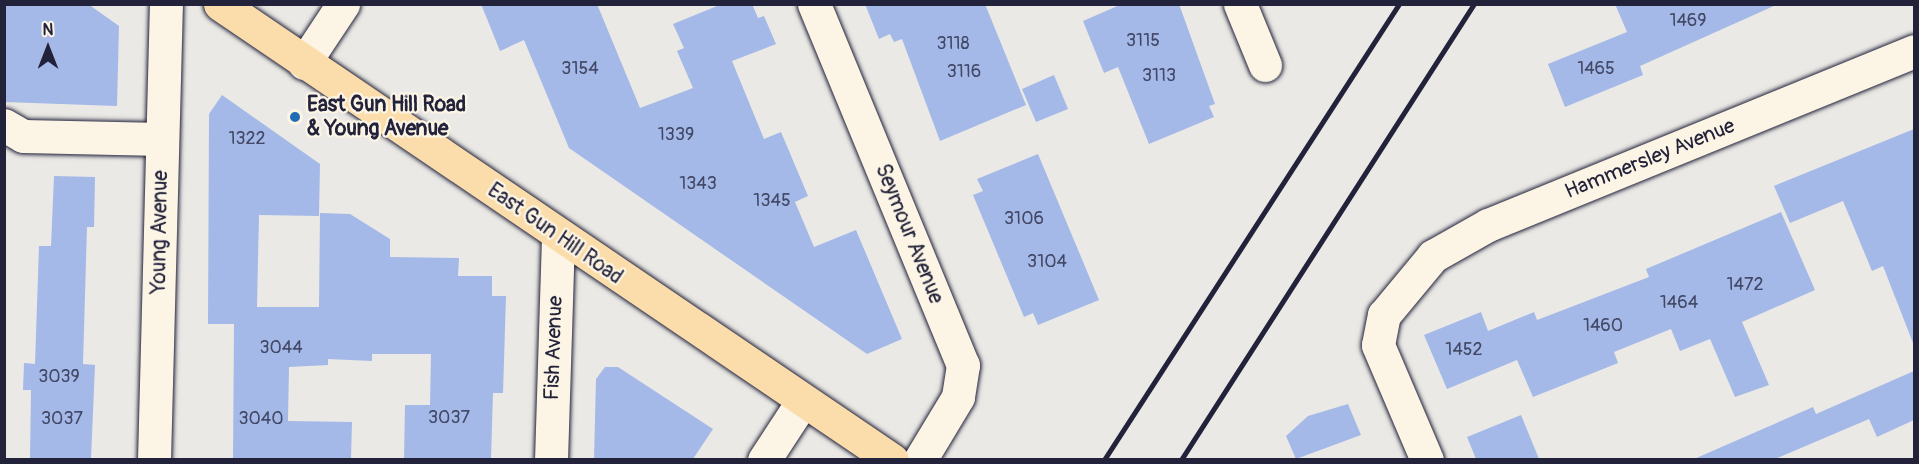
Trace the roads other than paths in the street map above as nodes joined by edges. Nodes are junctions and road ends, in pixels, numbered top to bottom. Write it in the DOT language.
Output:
graph roads {
  1 [pos="166,4"];
  2 [pos="220,4"];
  3 [pos="343,4"];
  4 [pos="814,4"];
  5 [pos="1240,4"];
  6 [pos="1914,51"];
  7 [pos="304,63"];
  8 [pos="1265,65"];
  9 [pos="4,125"];
  10 [pos="162,139"];
  11 [pos="558,237"];
  12 [pos="802,402"];
  13 [pos="154,459"];
  14 [pos="551,459"];
  15 [pos="764,459"];
  16 [pos="892,459"];
  17 [pos="920,459"];
  18 [pos="1427,459"];
  1 -- 10 [label="street, Young Avenue"];
  2 -- 7 [label="main road, East Gun Hill Road"];
  3 -- 7 [label="street"];
  4 -- 17 [label="street, Seymour Avenue"];
  5 -- 8 [label="street"];
  6 -- 18 [label="street, Hammersley Avenue"];
  7 -- 11 [label="main road, East Gun Hill Road"];
  9 -- 10 [label="street"];
  10 -- 13 [label="street, Young Avenue"];
  11 -- 12 [label="main road, East Gun Hill Road"];
  11 -- 14 [label="street, Fish Avenue"];
  12 -- 15 [label="street"];
  12 -- 16 [label="main road, East Gun Hill Road"];
}
